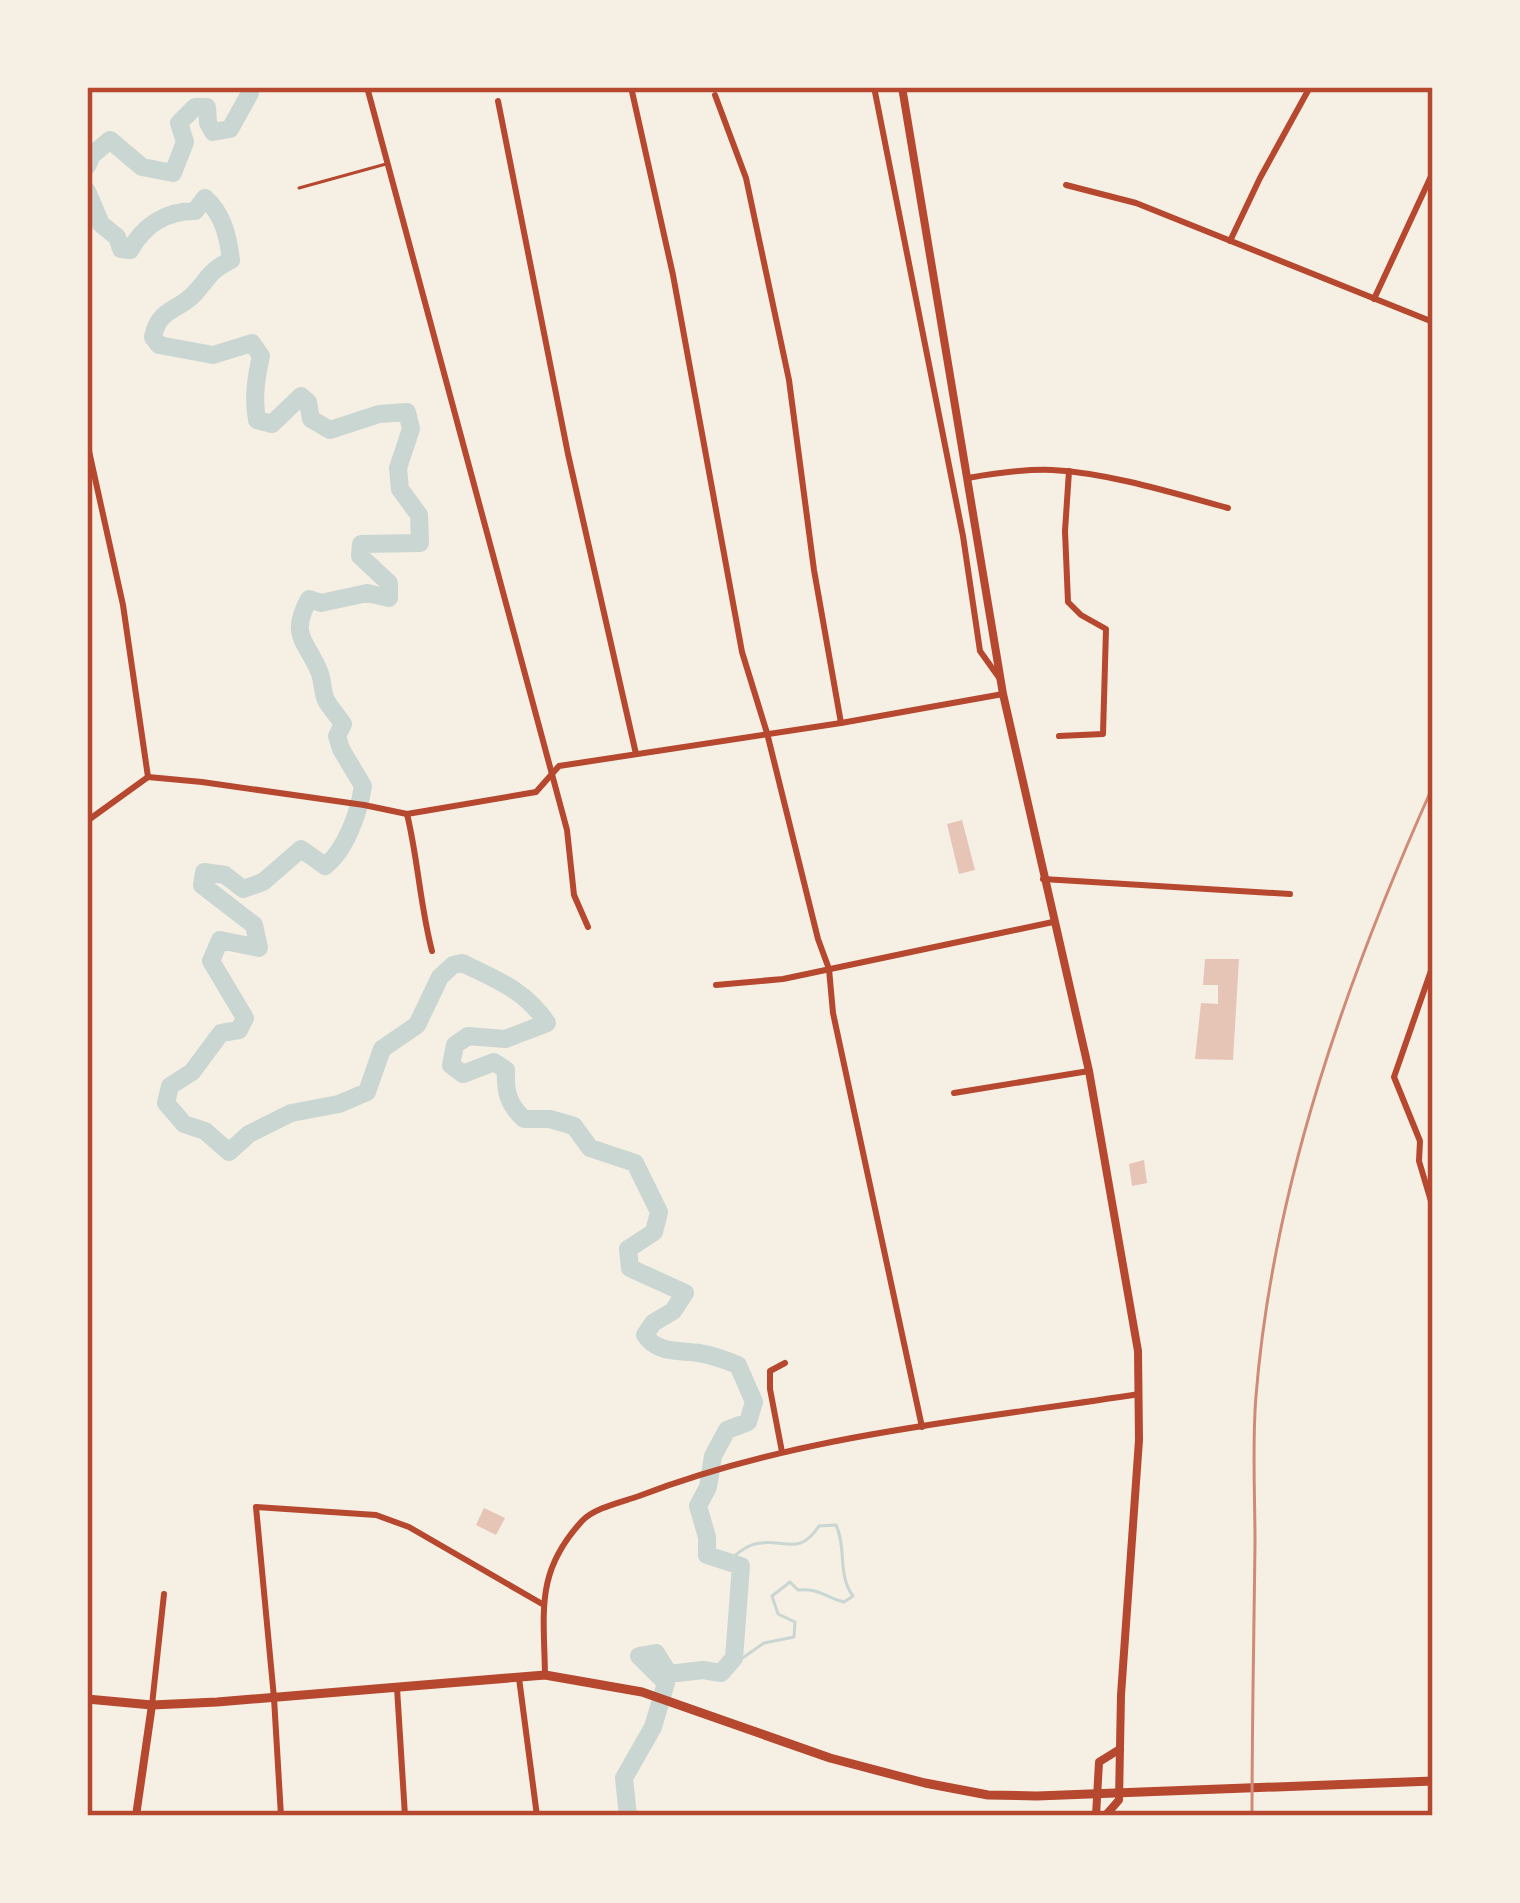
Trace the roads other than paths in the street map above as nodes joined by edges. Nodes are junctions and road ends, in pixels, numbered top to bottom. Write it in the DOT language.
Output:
graph roads {
  1 [pos="367,87"];
  2 [pos="631,87"];
  3 [pos="874,87"];
  4 [pos="902,87"];
  5 [pos="1310,87"];
  6 [pos="715,95"];
  7 [pos="498,101"];
  8 [pos="388,163"];
  9 [pos="1433,172"];
  10 [pos="1066,185"];
  11 [pos="299,188"];
  12 [pos="1231,241"];
  13 [pos="1373,299"];
  14 [pos="1433,322"];
  15 [pos="87,442"];
  16 [pos="1069,471"];
  17 [pos="968,478"];
  18 [pos="1228,508"];
  19 [pos="1001,680"];
  20 [pos="1003,694"];
  21 [pos="841,723"];
  22 [pos="767,733"];
  23 [pos="1059,736"];
  24 [pos="636,754"];
  25 [pos="148,777"];
  26 [pos="552,777"];
  27 [pos="406,814"];
  28 [pos="87,821"];
  29 [pos="1043,878"];
  30 [pos="1290,894"];
  31 [pos="1053,922"];
  32 [pos="588,927"];
  33 [pos="431,951"];
  34 [pos="1433,965"];
  35 [pos="830,969"];
  36 [pos="716,985"];
  37 [pos="1089,1071"];
  38 [pos="954,1094"];
  39 [pos="1433,1208"];
  40 [pos="785,1363"];
  41 [pos="1138,1394"];
  42 [pos="922,1427"];
  43 [pos="782,1453"];
  44 [pos="164,1594"];
  45 [pos="544,1605"];
  46 [pos="545,1675"];
  47 [pos="519,1678"];
  48 [pos="397,1688"];
  49 [pos="274,1698"];
  50 [pos="87,1699"];
  51 [pos="152,1705"];
  52 [pos="1121,1748"];
  53 [pos="1433,1781"];
  54 [pos="136,1816"];
  55 [pos="281,1816"];
  56 [pos="405,1816"];
  57 [pos="537,1816"];
  58 [pos="1100,1816"];
  1 -- 8 [label="street"];
  2 -- 22 [label="street"];
  3 -- 19 [label="street"];
  4 -- 17 [label="street"];
  5 -- 12 [label="street"];
  6 -- 21 [label="street"];
  7 -- 24 [label="street"];
  8 -- 11 [label="lane"];
  8 -- 26 [label="street"];
  9 -- 13 [label="street"];
  10 -- 12 [label="street"];
  12 -- 13 [label="street"];
  13 -- 14 [label="street"];
  15 -- 25 [label="street"];
  16 -- 17 [label="street"];
  16 -- 18 [label="street"];
  16 -- 23 [label="street"];
  17 -- 19 [label="street"];
  19 -- 20 [label="street"];
  20 -- 21 [label="street"];
  20 -- 29 [label="street"];
  21 -- 22 [label="street"];
  22 -- 24 [label="street"];
  22 -- 35 [label="street"];
  24 -- 26 [label="street"];
  25 -- 27 [label="street"];
  25 -- 28 [label="street"];
  26 -- 27 [label="street"];
  26 -- 32 [label="street"];
  27 -- 33 [label="street"];
  29 -- 30 [label="street"];
  29 -- 31 [label="street"];
  31 -- 35 [label="street"];
  31 -- 37 [label="street"];
  34 -- 39 [label="street"];
  35 -- 36 [label="street"];
  35 -- 42 [label="street"];
  37 -- 38 [label="street"];
  37 -- 41 [label="street"];
  40 -- 43 [label="street"];
  41 -- 42 [label="street"];
  41 -- 52 [label="street"];
  42 -- 43 [label="street"];
  43 -- 45 [label="street"];
  44 -- 51 [label="street"];
  45 -- 46 [label="street"];
  45 -- 49 [label="street"];
  46 -- 47 [label="main road"];
  46 -- 53 [label="main road"];
  47 -- 48 [label="main road"];
  47 -- 57 [label="street"];
  48 -- 49 [label="main road"];
  48 -- 56 [label="street"];
  49 -- 51 [label="main road"];
  49 -- 55 [label="street"];
  50 -- 51 [label="main road"];
  51 -- 54 [label="street"];
  52 -- 58 [label="street"];
  52 -- 58 [label="street"];
}
